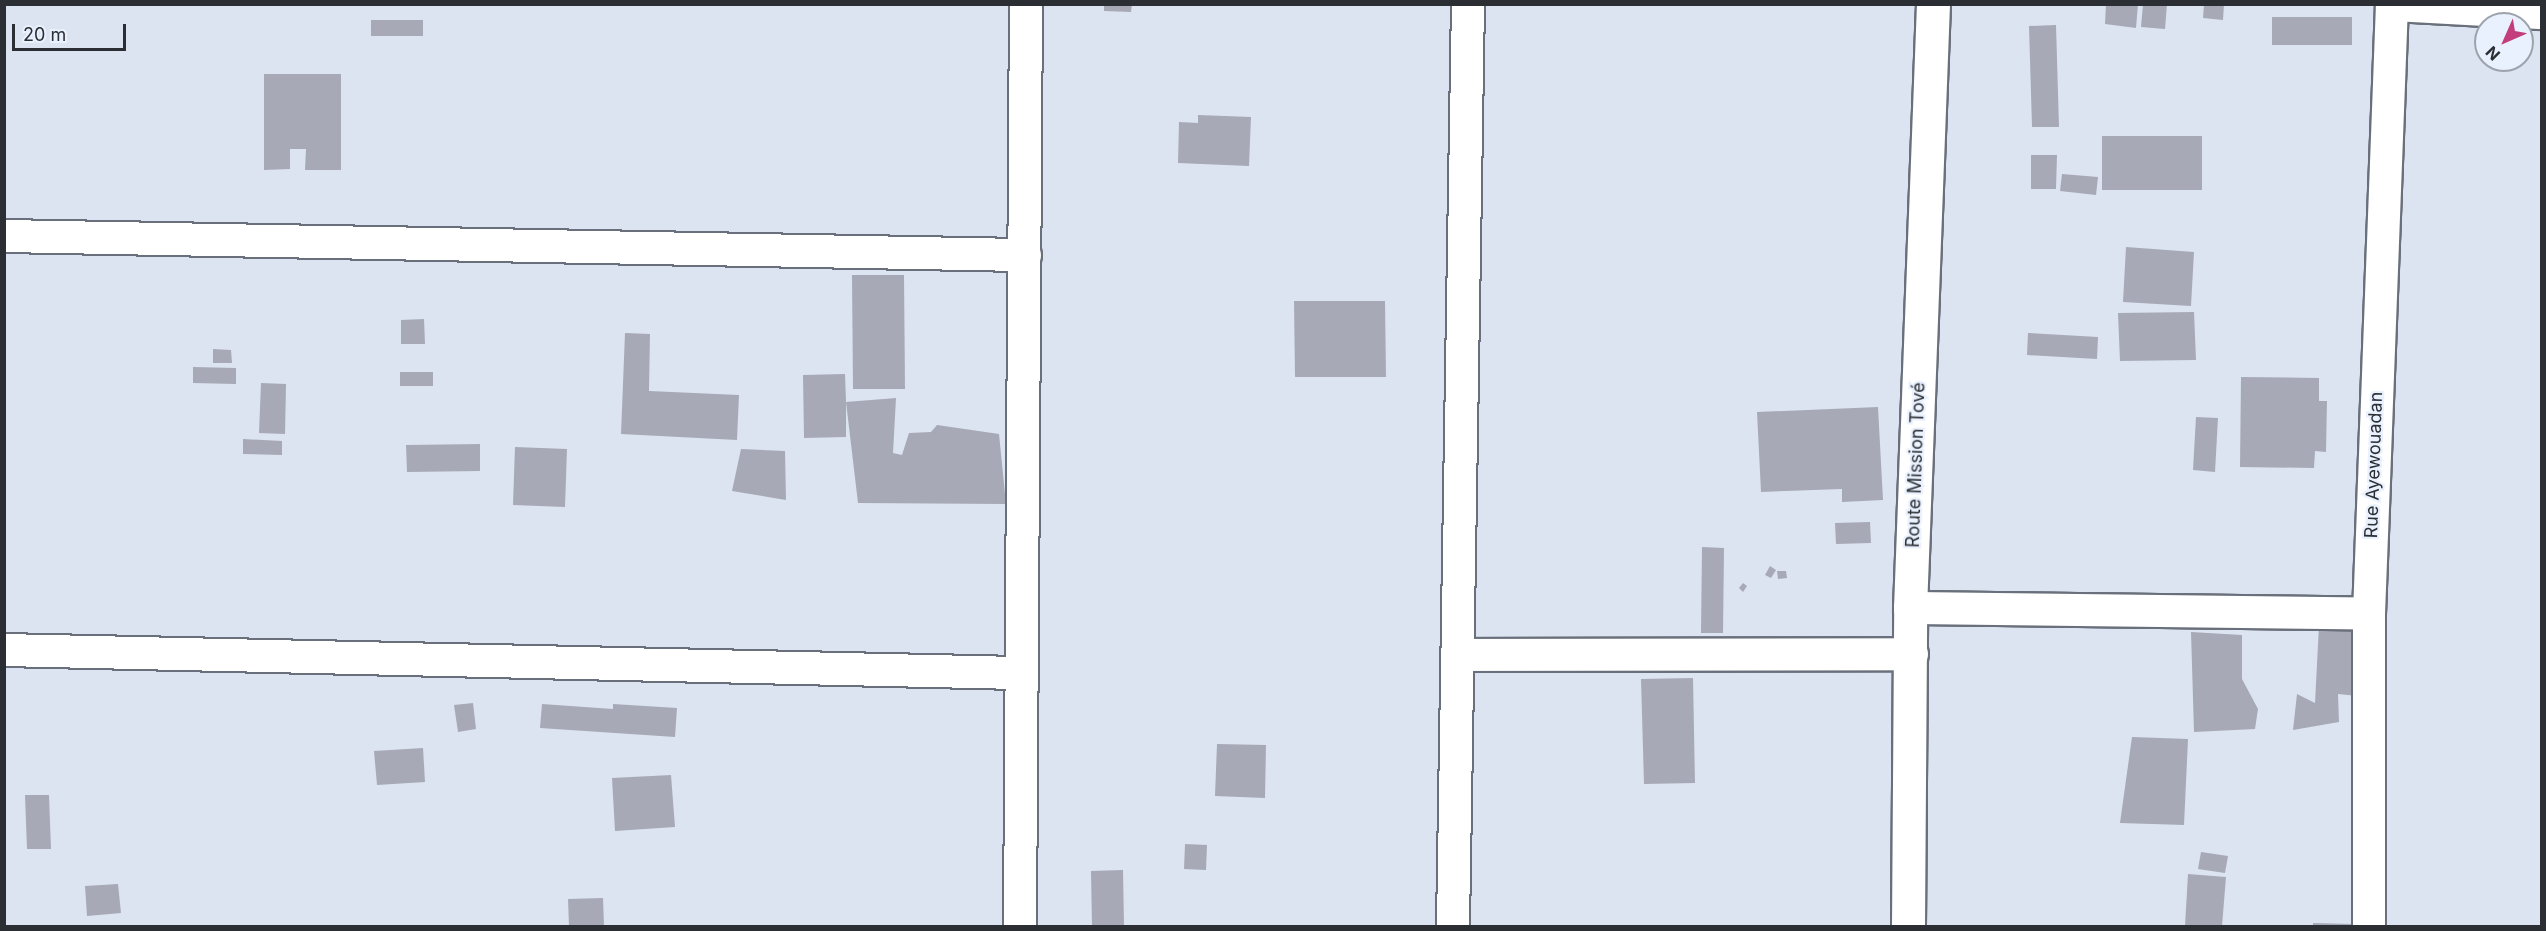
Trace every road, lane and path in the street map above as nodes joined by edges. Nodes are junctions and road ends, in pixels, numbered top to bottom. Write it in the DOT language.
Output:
graph roads {
  1 [pos="1026,4"];
  2 [pos="1468,4"];
  3 [pos="1933,4"];
  4 [pos="2392,5"];
  5 [pos="2541,13"];
  6 [pos="4,236"];
  7 [pos="1025,255"];
  8 [pos="1910,608"];
  9 [pos="2368,614"];
  10 [pos="4,650"];
  11 [pos="1912,654"];
  12 [pos="1459,655"];
  13 [pos="1020,673"];
  14 [pos="1020,927"];
  15 [pos="1453,927"];
  16 [pos="1908,927"];
  17 [pos="2369,927"];
  1 -- 7 [label="street"];
  2 -- 12 [label="street"];
  3 -- 8 [label="street, Route Mission Tové"];
  4 -- 5 [label="street"];
  4 -- 9 [label="street, Rue Ayewouadan"];
  6 -- 7 [label="street"];
  7 -- 13 [label="street"];
  8 -- 9 [label="street"];
  8 -- 11 [label="street, Route Mission Tové"];
  9 -- 17 [label="street, Rue Ayewouadan"];
  10 -- 13 [label="street"];
  11 -- 12 [label="street"];
  11 -- 16 [label="street, Route Mission Tové"];
  12 -- 15 [label="street"];
  13 -- 14 [label="street"];
}
